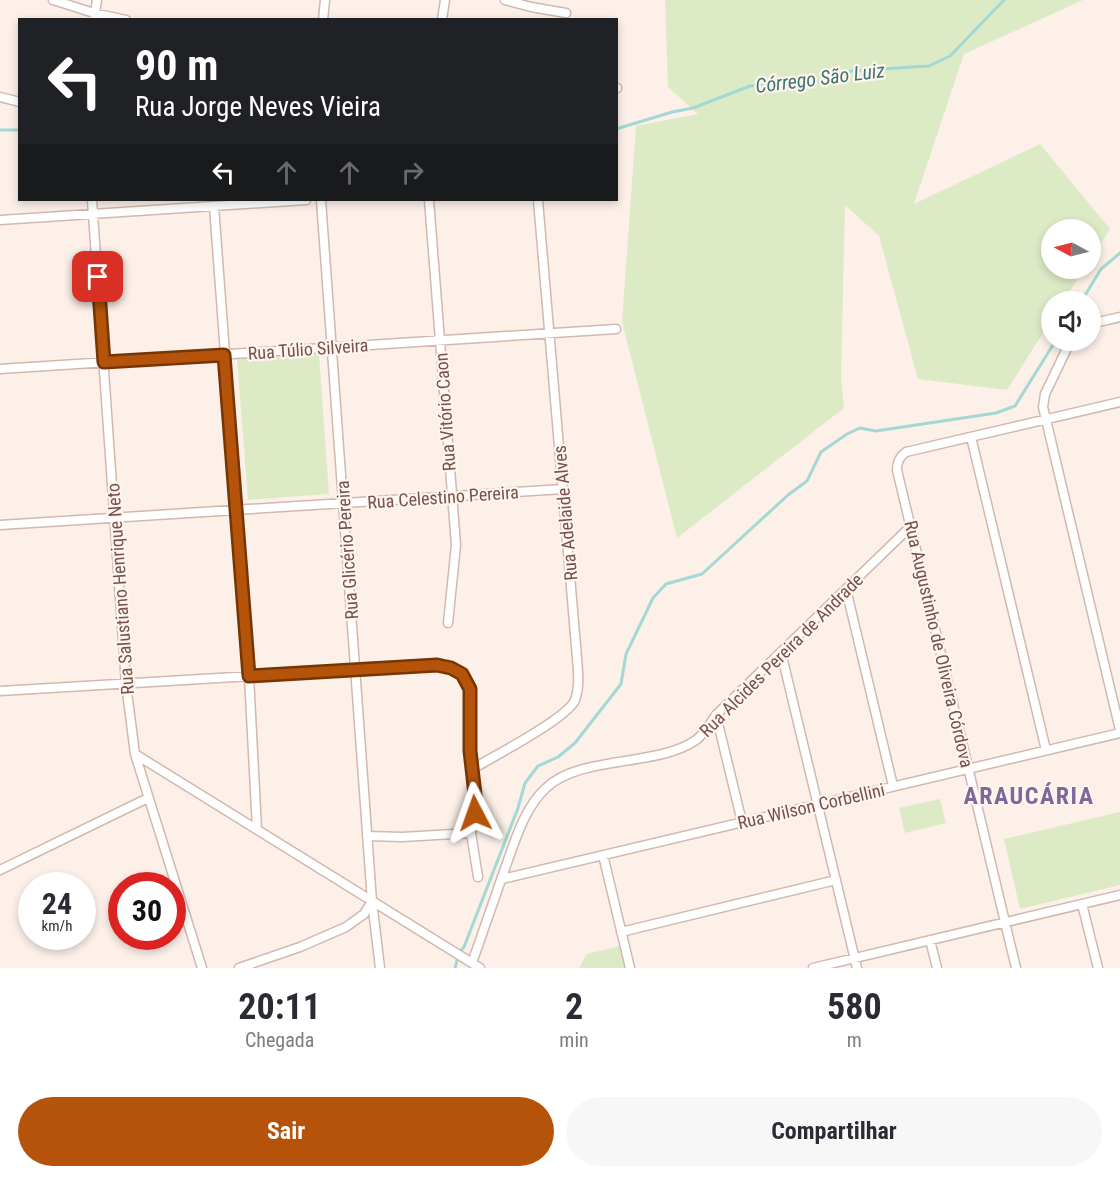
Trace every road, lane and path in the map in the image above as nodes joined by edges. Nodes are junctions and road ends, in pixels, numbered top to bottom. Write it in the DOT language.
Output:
graph roads {
  1 [pos="53,0"];
  2 [pos="97,0"];
  3 [pos="325,0"];
  4 [pos="445,0"];
  5 [pos="505,0"];
  6 [pos="566,13"];
  7 [pos="94,16"];
  8 [pos="110,18"];
  9 [pos="323,18"];
  10 [pos="442,18"];
  11 [pos="0,97"];
  12 [pos="18,102"];
  13 [pos="92,201"];
  14 [pos="291,201"];
  15 [pos="321,201"];
  16 [pos="429,201"];
  17 [pos="538,201"];
  18 [pos="214,206"];
  19 [pos="93,214"];
  20 [pos="0,220"];
  21 [pos="1120,317"];
  22 [pos="1101,321"];
  23 [pos="616,329"];
  24 [pos="549,334"];
  25 [pos="440,341"];
  26 [pos="332,348"];
  27 [pos="1066,351"];
  28 [pos="224,355"];
  29 [pos="104,362"];
  30 [pos="0,369"];
  31 [pos="1120,403"];
  32 [pos="1045,420"];
  33 [pos="971,437"];
  34 [pos="563,489"];
  35 [pos="452,496"];
  36 [pos="343,503"];
  37 [pos="236,510"];
  38 [pos="114,518"];
  39 [pos="0,525"];
  40 [pos="910,526"];
  41 [pos="846,589"];
  42 [pos="448,623"];
  43 [pos="781,652"];
  44 [pos="355,670"];
  45 [pos="249,676"];
  46 [pos="126,684"];
  47 [pos="0,691"];
  48 [pos="716,716"];
  49 [pos="1120,731"];
  50 [pos="1046,750"];
  51 [pos="135,754"];
  52 [pos="968,768"];
  53 [pos="471,770"];
  54 [pos="893,786"];
  55 [pos="148,798"];
  56 [pos="818,804"];
  57 [pos="742,822"];
  58 [pos="257,829"];
  59 [pos="471,833"];
  60 [pos="367,836"];
  61 [pos="603,855"];
  62 [pos="0,870"];
  63 [pos="478,877"];
  64 [pos="502,879"];
  65 [pos="836,880"];
  66 [pos="1120,895"];
  67 [pos="372,901"];
  68 [pos="1082,904"];
  69 [pos="1005,922"];
  70 [pos="621,932"];
  71 [pos="930,940"];
  72 [pos="854,958"];
  73 [pos="473,964"];
  74 [pos="202,968"];
  75 [pos="239,968"];
  76 [pos="380,968"];
  77 [pos="630,968"];
  78 [pos="813,968"];
  79 [pos="857,968"];
  80 [pos="937,968"];
  81 [pos="1016,968"];
  82 [pos="1098,968"];
  1 -- 7 [label="street"];
  2 -- 7 [label="street"];
  3 -- 9 [label="street"];
  4 -- 10 [label="street"];
  5 -- 6 [label="street"];
  7 -- 8 [label="street"];
  11 -- 12 [label="street"];
  13 -- 19 [label="street, Rua Salustiano Henrique Neto"];
  14 -- 18 [label="street"];
  15 -- 26 [label="street, Rua Glicério Pereira"];
  16 -- 25 [label="street, Rua Vitório Caon"];
  17 -- 24 [label="street, Rua Adelaide Alves"];
  18 -- 19 [label="street"];
  18 -- 28 [label="street"];
  19 -- 20 [label="street"];
  19 -- 29 [label="street, Rua Salustiano Henrique Neto"];
  21 -- 22 [label="street"];
  23 -- 24 [label="street, Rua Túlio Silveira"];
  24 -- 25 [label="street, Rua Túlio Silveira"];
  24 -- 34 [label="street, Rua Adelaide Alves"];
  25 -- 26 [label="street, Rua Túlio Silveira"];
  25 -- 35 [label="street, Rua Vitório Caon"];
  26 -- 28 [label="street, Rua Túlio Silveira"];
  26 -- 36 [label="street, Rua Glicério Pereira"];
  27 -- 32 [label="street"];
  28 -- 29 [label="street, Rua Túlio Silveira"];
  28 -- 37 [label="street"];
  29 -- 30 [label="street, Rua Túlio Silveira"];
  29 -- 38 [label="street, Rua Salustiano Henrique Neto"];
  31 -- 32 [label="street"];
  32 -- 33 [label="street"];
  32 -- 49 [label="street"];
  33 -- 40 [label="street, Rua Augustinho de Oliveira Córdova"];
  33 -- 50 [label="street"];
  34 -- 35 [label="street, Rua Celestino Pereira"];
  34 -- 53 [label="street, Rua Adelaide Alves"];
  35 -- 36 [label="street, Rua Celestino Pereira"];
  35 -- 42 [label="street, Rua Vitório Caon"];
  36 -- 37 [label="street, Rua Celestino Pereira"];
  36 -- 44 [label="street, Rua Glicério Pereira"];
  37 -- 38 [label="street, Rua Celestino Pereira"];
  37 -- 45 [label="street"];
  38 -- 39 [label="street, Rua Celestino Pereira"];
  38 -- 46 [label="street, Rua Salustiano Henrique Neto"];
  40 -- 41 [label="street, Rua Alcides Pereira de Andrade"];
  40 -- 52 [label="street, Rua Augustinho de Oliveira Córdova"];
  41 -- 43 [label="street, Rua Alcides Pereira de Andrade"];
  41 -- 54 [label="street"];
  43 -- 48 [label="street, Rua Alcides Pereira de Andrade"];
  43 -- 56 [label="street"];
  44 -- 45 [label="street"];
  44 -- 53 [label="street"];
  44 -- 60 [label="street, Rua Glicério Pereira"];
  45 -- 46 [label="street"];
  45 -- 58 [label="street"];
  46 -- 47 [label="street"];
  46 -- 51 [label="street, Rua Salustiano Henrique Neto"];
  48 -- 57 [label="street"];
  48 -- 64 [label="street, Rua Alcides Pereira de Andrade"];
  49 -- 50 [label="street, Rua Wilson Corbellini"];
  50 -- 52 [label="street, Rua Wilson Corbellini"];
  51 -- 55 [label="street, Rua Salustiano Henrique Neto"];
  51 -- 58 [label="street"];
  52 -- 54 [label="street, Rua Wilson Corbellini"];
  52 -- 69 [label="street, Rua Augustinho de Oliveira Córdova"];
  53 -- 59 [label="street"];
  54 -- 56 [label="street, Rua Wilson Corbellini"];
  55 -- 62 [label="street"];
  55 -- 74 [label="street, Rua Salustiano Henrique Neto"];
  56 -- 57 [label="street, Rua Wilson Corbellini"];
  56 -- 65 [label="street"];
  57 -- 61 [label="street, Rua Wilson Corbellini"];
  58 -- 67 [label="street"];
  59 -- 60 [label="street"];
  59 -- 63 [label="street"];
  60 -- 67 [label="street, Rua Glicério Pereira"];
  61 -- 64 [label="street, Rua Wilson Corbellini"];
  61 -- 70 [label="street"];
  64 -- 73 [label="street, Rua Alcides Pereira de Andrade"];
  65 -- 70 [label="street"];
  65 -- 72 [label="street"];
  66 -- 68 [label="street"];
  67 -- 73 [label="street"];
  67 -- 75 [label="street"];
  67 -- 76 [label="street, Rua Glicério Pereira"];
  68 -- 69 [label="street"];
  68 -- 82 [label="street"];
  69 -- 71 [label="street"];
  69 -- 81 [label="street, Rua Augustinho de Oliveira Córdova"];
  70 -- 77 [label="street"];
  71 -- 72 [label="street"];
  71 -- 80 [label="street"];
  72 -- 78 [label="street"];
  72 -- 79 [label="street"];
}
